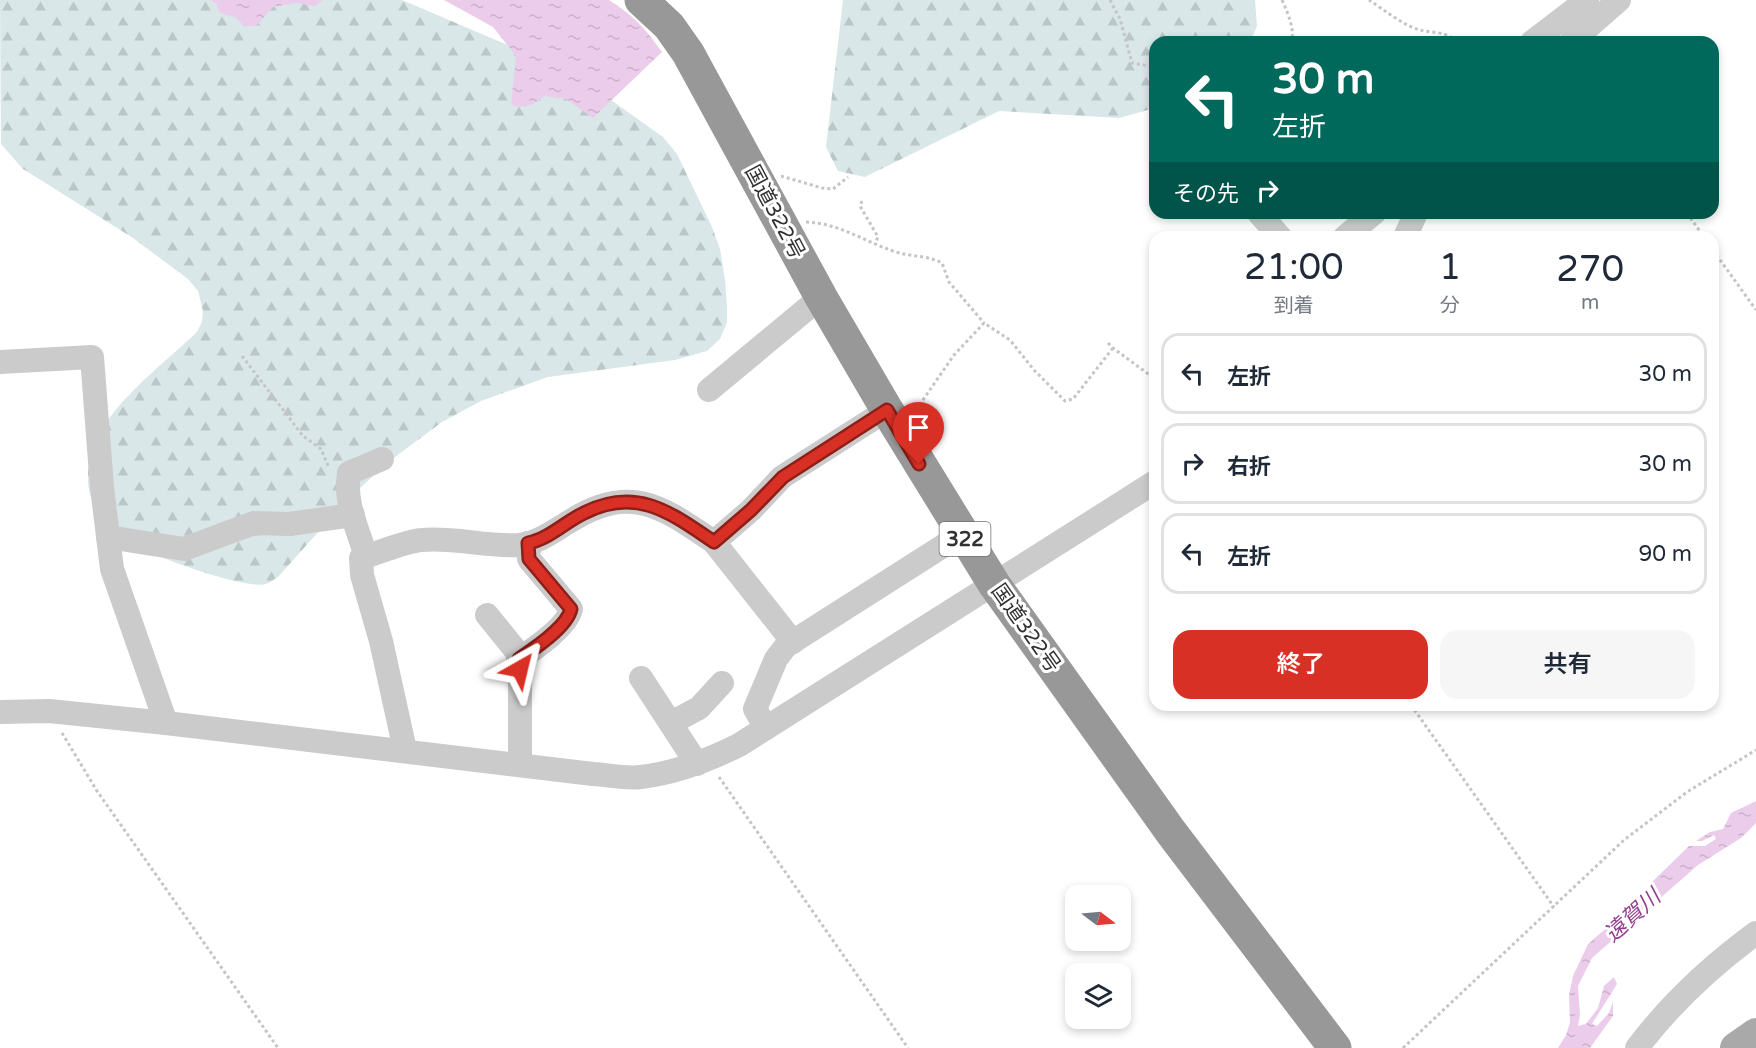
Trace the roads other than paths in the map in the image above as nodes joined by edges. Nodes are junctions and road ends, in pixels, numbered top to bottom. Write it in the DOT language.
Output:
graph roads {
  1 [pos="641,0"];
  2 [pos="1587,0"];
  3 [pos="1619,0"];
  4 [pos="1540,36"];
  5 [pos="1578,36"];
  6 [pos="1264,219"];
  7 [pos="1367,219"];
  8 [pos="1275,231"];
  9 [pos="1352,231"];
  10 [pos="821,297"];
  11 [pos="0,362"];
  12 [pos="709,390"];
  13 [pos="892,419"];
  14 [pos="382,459"];
  15 [pos="1149,486"];
  16 [pos="350,504"];
  17 [pos="962,534"];
  18 [pos="108,537"];
  19 [pos="714,542"];
  20 [pos="528,543"];
  21 [pos="366,557"];
  22 [pos="994,584"];
  23 [pos="487,615"];
  24 [pos="793,642"];
  25 [pos="519,659"];
  26 [pos="641,678"];
  27 [pos="722,683"];
  28 [pos="0,712"];
  29 [pos="166,723"];
  30 [pos="670,723"];
  31 [pos="766,728"];
  32 [pos="405,750"];
  33 [pos="702,762"];
  34 [pos="520,765"];
  35 [pos="1756,933"];
  36 [pos="1756,1034"];
  37 [pos="1335,1048"];
  38 [pos="1637,1048"];
  39 [pos="1736,1048"];
  1 -- 10 [label="highway, 国道322号 / 322"];
  2 -- 4 [label="street"];
  3 -- 5 [label="street"];
  6 -- 8 [label="street"];
  7 -- 9 [label="street"];
  10 -- 12 [label="street"];
  10 -- 13 [label="highway, 国道322号 / 322"];
  11 -- 18 [label="street"];
  13 -- 17 [label="highway, 国道322号 / 322"];
  13 -- 19 [label="street"];
  14 -- 16 [label="street"];
  15 -- 22 [label="street"];
  16 -- 18 [label="street"];
  16 -- 21 [label="street"];
  17 -- 22 [label="highway, 国道322号 / 322"];
  17 -- 24 [label="street"];
  18 -- 29 [label="street"];
  19 -- 20 [label="street"];
  19 -- 24 [label="street"];
  20 -- 21 [label="street"];
  20 -- 25 [label="street"];
  21 -- 32 [label="street"];
  22 -- 31 [label="street"];
  22 -- 37 [label="highway, 国道322号 / 322"];
  23 -- 25 [label="street"];
  24 -- 31 [label="street"];
  25 -- 34 [label="street"];
  26 -- 30 [label="street"];
  27 -- 30 [label="street"];
  28 -- 29 [label="street"];
  29 -- 32 [label="street"];
  30 -- 33 [label="street"];
  31 -- 33 [label="street"];
  32 -- 34 [label="street"];
  33 -- 34 [label="street"];
  35 -- 38 [label="street"];
  36 -- 39 [label="main road"];
}
